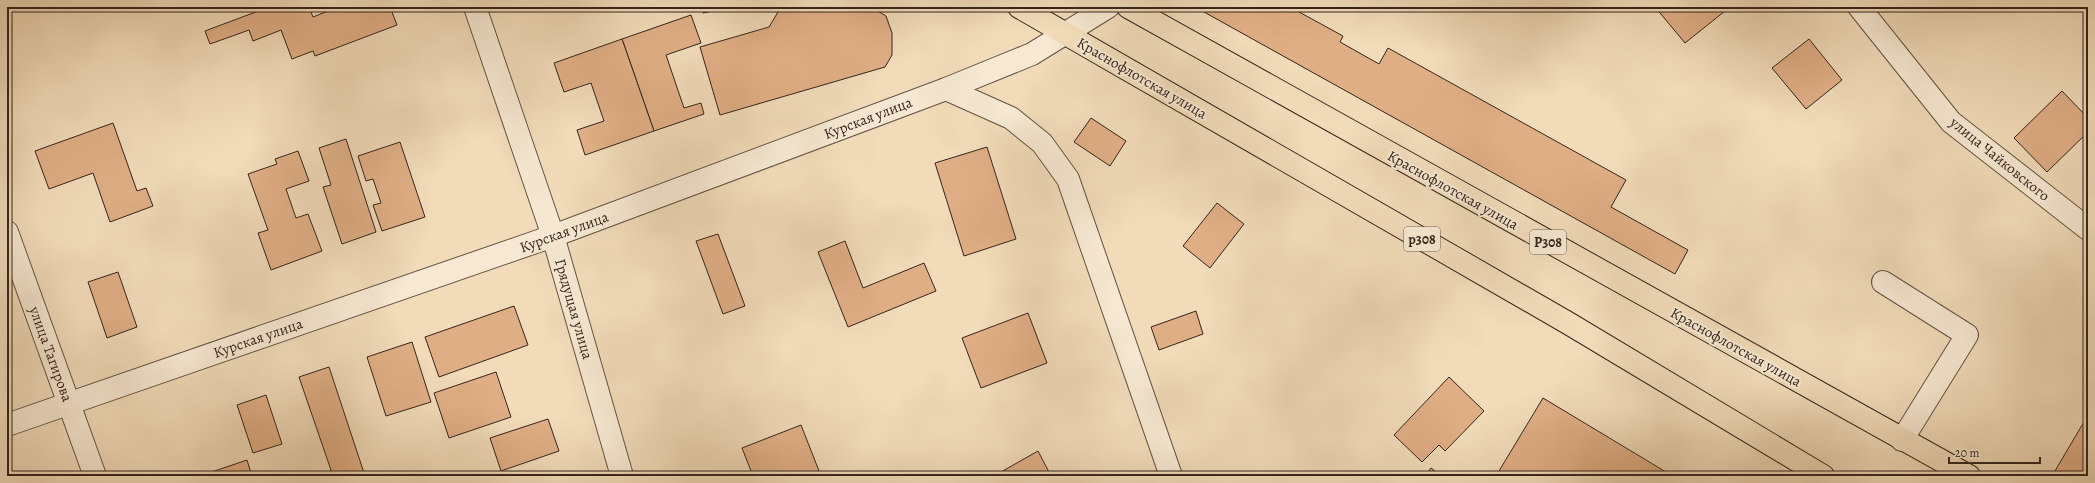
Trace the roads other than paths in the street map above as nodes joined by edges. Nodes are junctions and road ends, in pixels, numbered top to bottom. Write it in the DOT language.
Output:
graph roads {
  1 [pos="475,7"];
  2 [pos="1019,7"];
  3 [pos="1108,7"];
  4 [pos="1128,7"];
  5 [pos="1859,7"];
  6 [pos="1066,34"];
  7 [pos="946,89"];
  8 [pos="2088,229"];
  9 [pos="7,232"];
  10 [pos="553,236"];
  11 [pos="1883,282"];
  12 [pos="69,404"];
  13 [pos="7,425"];
  14 [pos="1902,440"];
  15 [pos="95,476"];
  16 [pos="622,476"];
  17 [pos="1171,476"];
  18 [pos="1823,476"];
  19 [pos="1969,476"];
  1 -- 10 [label="street, Грядущая улица"];
  2 -- 6 [label="main road, Краснофлотская улица / p308"];
  3 -- 6 [label="street, Курская улица"];
  4 -- 14 [label="main road, Краснофлотская улица / P308"];
  5 -- 8 [label="street, улица Чайковского"];
  6 -- 7 [label="street, Курская улица"];
  6 -- 18 [label="main road, Краснофлотская улица / p308"];
  7 -- 10 [label="street, Курская улица"];
  7 -- 17 [label="street"];
  9 -- 12 [label="street, улица Тагирова"];
  10 -- 12 [label="street, Курская улица"];
  10 -- 16 [label="street, Грядущая улица"];
  11 -- 14 [label="street"];
  12 -- 13 [label="street, Курская улица"];
  12 -- 15 [label="street, улица Тагирова"];
  14 -- 19 [label="main road, Краснофлотская улица / P308"];
}
